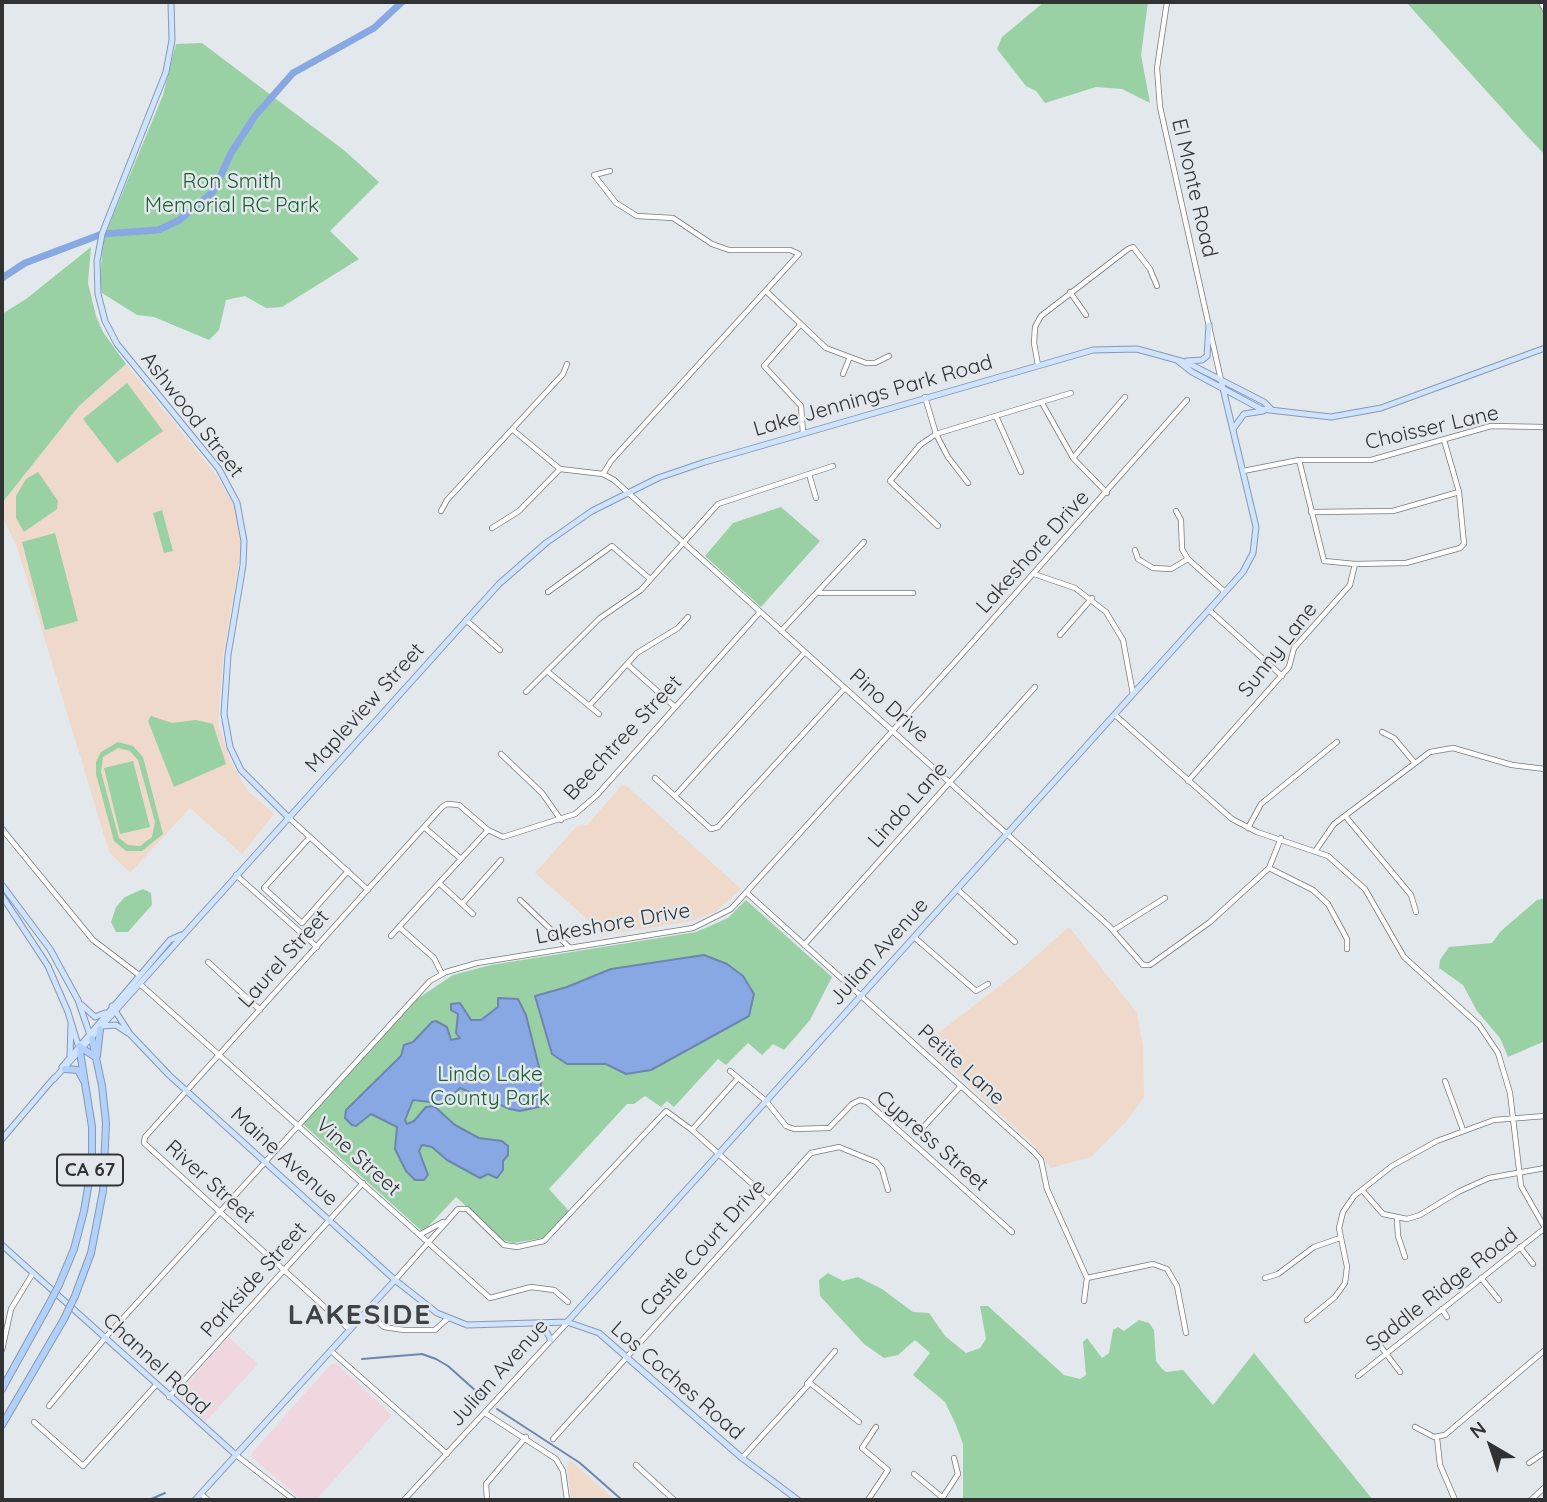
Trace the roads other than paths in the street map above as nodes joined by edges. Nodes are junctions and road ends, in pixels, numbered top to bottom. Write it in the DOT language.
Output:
graph roads {
  1 [pos="171,2"];
  2 [pos="1167,2"];
  3 [pos="1541,2"];
  4 [pos="1545,10"];
  5 [pos="610,171"];
  6 [pos="1157,286"];
  7 [pos="767,292"];
  8 [pos="1070,292"];
  9 [pos="1086,315"];
  10 [pos="800,325"];
  11 [pos="1209,325"];
  12 [pos="1545,348"];
  13 [pos="889,356"];
  14 [pos="849,359"];
  15 [pos="1178,361"];
  16 [pos="567,364"];
  17 [pos="1038,365"];
  18 [pos="843,374"];
  19 [pos="1221,380"];
  20 [pos="1224,390"];
  21 [pos="1071,393"];
  22 [pos="925,397"];
  23 [pos="1125,397"];
  24 [pos="1187,400"];
  25 [pos="1042,403"];
  26 [pos="1272,410"];
  27 [pos="996,416"];
  28 [pos="1545,427"];
  29 [pos="1233,429"];
  30 [pos="513,430"];
  31 [pos="803,433"];
  32 [pos="936,434"];
  33 [pos="1444,440"];
  34 [pos="1073,458"];
  35 [pos="1299,460"];
  36 [pos="833,466"];
  37 [pos="561,469"];
  38 [pos="1243,471"];
  39 [pos="1021,472"];
  40 [pos="603,474"];
  41 [pos="809,474"];
  42 [pos="968,483"];
  43 [pos="628,492"];
  44 [pos="1459,492"];
  45 [pos="1107,493"];
  46 [pos="816,498"];
  47 [pos="707,504"];
  48 [pos="711,510"];
  49 [pos="441,511"];
  50 [pos="1176,511"];
  51 [pos="1311,512"];
  52 [pos="584,516"];
  53 [pos="937,526"];
  54 [pos="492,528"];
  55 [pos="864,542"];
  56 [pos="683,543"];
  57 [pos="1135,550"];
  58 [pos="1188,559"];
  59 [pos="1355,564"];
  60 [pos="1034,574"];
  61 [pos="650,579"];
  62 [pos="548,592"];
  63 [pos="1225,592"];
  64 [pos="819,593"];
  65 [pos="913,593"];
  66 [pos="1092,598"];
  67 [pos="1209,610"];
  68 [pos="760,611"];
  69 [pos="688,617"];
  70 [pos="466,620"];
  71 [pos="781,631"];
  72 [pos="1060,635"];
  73 [pos="500,650"];
  74 [pos="805,652"];
  75 [pos="627,664"];
  76 [pos="547,671"];
  77 [pos="1282,676"];
  78 [pos="1035,687"];
  79 [pos="845,688"];
  80 [pos="526,692"];
  81 [pos="1133,695"];
  82 [pos="589,706"];
  83 [pos="675,707"];
  84 [pos="599,714"];
  85 [pos="1115,715"];
  86 [pos="894,731"];
  87 [pos="1382,732"];
  88 [pos="1337,742"];
  89 [pos="501,754"];
  90 [pos="1414,762"];
  91 [pos="1545,769"];
  92 [pos="654,778"];
  93 [pos="950,781"];
  94 [pos="1188,781"];
  95 [pos="675,796"];
  96 [pos="288,817"];
  97 [pos="1346,817"];
  98 [pos="561,820"];
  99 [pos="424,827"];
  100 [pos="1248,828"];
  101 [pos="2,830"];
  102 [pos="488,830"];
  103 [pos="1008,833"];
  104 [pos="310,836"];
  105 [pos="1281,838"];
  106 [pos="1316,850"];
  107 [pos="461,859"];
  108 [pos="501,860"];
  109 [pos="1269,868"];
  110 [pos="348,871"];
  111 [pos="235,875"];
  112 [pos="439,883"];
  113 [pos="2,885"];
  114 [pos="957,889"];
  115 [pos="368,890"];
  116 [pos="747,893"];
  117 [pos="2,896"];
  118 [pos="1166,898"];
  119 [pos="520,900"];
  120 [pos="462,904"];
  121 [pos="1416,912"];
  122 [pos="473,914"];
  123 [pos="399,927"];
  124 [pos="1114,930"];
  125 [pos="181,935"];
  126 [pos="391,936"];
  127 [pos="913,936"];
  128 [pos="1015,942"];
  129 [pos="804,945"];
  130 [pos="317,947"];
  131 [pos="569,947"];
  132 [pos="1348,949"];
  133 [pos="208,962"];
  134 [pos="442,974"];
  135 [pos="139,975"];
  136 [pos="988,984"];
  137 [pos="141,985"];
  138 [pos="860,996"];
  139 [pos="78,1000"];
  140 [pos="112,1010"];
  141 [pos="260,1010"];
  142 [pos="72,1023"];
  143 [pos="101,1028"];
  144 [pos="130,1034"];
  145 [pos="89,1036"];
  146 [pos="81,1048"];
  147 [pos="221,1053"];
  148 [pos="69,1058"];
  149 [pos="97,1058"];
  150 [pos="65,1069"];
  151 [pos="730,1071"];
  152 [pos="738,1077"];
  153 [pos="54,1079"];
  154 [pos="1445,1081"];
  155 [pos="86,1086"];
  156 [pos="961,1086"];
  157 [pos="187,1090"];
  158 [pos="765,1101"];
  159 [pos="1545,1116"];
  160 [pos="1513,1118"];
  161 [pos="298,1124"];
  162 [pos="692,1130"];
  163 [pos="1463,1130"];
  164 [pos="917,1134"];
  165 [pos="2,1139"];
  166 [pos="143,1140"];
  167 [pos="719,1154"];
  168 [pos="266,1161"];
  169 [pos="1545,1168"];
  170 [pos="1519,1171"];
  171 [pos="363,1183"];
  172 [pos="888,1189"];
  173 [pos="1362,1190"];
  174 [pos="769,1199"];
  175 [pos="220,1212"];
  176 [pos="450,1217"];
  177 [pos="330,1219"];
  178 [pos="1397,1219"];
  179 [pos="1545,1228"];
  180 [pos="1012,1232"];
  181 [pos="420,1234"];
  182 [pos="1340,1238"];
  183 [pos="429,1242"];
  184 [pos="2,1245"];
  185 [pos="1520,1247"];
  186 [pos="1405,1256"];
  187 [pos="1533,1264"];
  188 [pos="284,1270"];
  189 [pos="33,1273"];
  190 [pos="1087,1278"];
  191 [pos="1265,1278"];
  192 [pos="1481,1278"];
  193 [pos="395,1280"];
  194 [pos="1499,1300"];
  195 [pos="1084,1301"];
  196 [pos="568,1302"];
  197 [pos="1442,1309"];
  198 [pos="366,1312"];
  199 [pos="1447,1317"];
  200 [pos="447,1319"];
  201 [pos="1307,1320"];
  202 [pos="567,1322"];
  203 [pos="534,1323"];
  204 [pos="350,1329"];
  205 [pos="1186,1333"];
  206 [pos="105,1338"];
  207 [pos="1375,1339"];
  208 [pos="551,1340"];
  209 [pos="2,1350"];
  210 [pos="1545,1350"];
  211 [pos="331,1351"];
  212 [pos="835,1351"];
  213 [pos="1387,1353"];
  214 [pos="628,1356"];
  215 [pos="1400,1372"];
  216 [pos="1358,1376"];
  217 [pos="156,1385"];
  218 [pos="807,1385"];
  219 [pos="2,1388"];
  220 [pos="168,1397"];
  221 [pos="49,1406"];
  222 [pos="485,1413"];
  223 [pos="34,1422"];
  224 [pos="859,1422"];
  225 [pos="2,1425"];
  226 [pos="876,1427"];
  227 [pos="1415,1427"];
  228 [pos="526,1437"];
  229 [pos="1437,1438"];
  230 [pos="553,1439"];
  231 [pos="1545,1452"];
  232 [pos="447,1454"];
  233 [pos="236,1455"];
  234 [pos="741,1458"];
  235 [pos="954,1458"];
  236 [pos="1530,1463"];
  237 [pos="636,1465"];
  238 [pos="914,1474"];
  239 [pos="1545,1487"];
  240 [pos="201,1494"];
  241 [pos="793,1499"];
  242 [pos="942,1499"];
  243 [pos="195,1500"];
  244 [pos="208,1500"];
  245 [pos="294,1500"];
  246 [pos="404,1500"];
  247 [pos="488,1500"];
  248 [pos="567,1500"];
  249 [pos="674,1500"];
  250 [pos="867,1500"];
  251 [pos="1455,1500"];
  252 [pos="1531,1500"];
  1 -- 96 [label="main road, Ashwood Street"];
  2 -- 11 [label="street, El Monte Road"];
  3 -- 4 [label="street"];
  5 -- 7 [label="street"];
  6 -- 8 [label="street"];
  7 -- 10 [label="street"];
  7 -- 40 [label="street"];
  8 -- 9 [label="street"];
  8 -- 17 [label="street"];
  10 -- 14 [label="street"];
  10 -- 31 [label="street"];
  11 -- 15 [label="main road"];
  11 -- 19 [label="street, El Monte Road"];
  12 -- 26 [label="main road, Lake Jennings Park Road"];
  13 -- 14 [label="street"];
  14 -- 18 [label="street"];
  15 -- 17 [label="main road, Lake Jennings Park Road"];
  15 -- 19 [label="main road, Lake Jennings Park Road"];
  15 -- 20 [label="main road, Lake Jennings Park Road"];
  16 -- 30 [label="street"];
  17 -- 22 [label="main road, Lake Jennings Park Road"];
  19 -- 20 [label="main road, Julian Avenue"];
  19 -- 26 [label="main road, Lake Jennings Park Road"];
  20 -- 26 [label="main road, Lake Jennings Park Road"];
  20 -- 29 [label="main road, Julian Avenue"];
  21 -- 25 [label="street"];
  22 -- 31 [label="main road, Lake Jennings Park Road"];
  22 -- 32 [label="street"];
  23 -- 34 [label="street"];
  24 -- 45 [label="street, Lakeshore Drive"];
  25 -- 27 [label="street"];
  25 -- 34 [label="street"];
  26 -- 29 [label="main road"];
  27 -- 32 [label="street"];
  27 -- 39 [label="street"];
  28 -- 33 [label="street, Choisser Lane"];
  29 -- 38 [label="main road, Julian Avenue"];
  30 -- 37 [label="street"];
  30 -- 49 [label="street"];
  31 -- 43 [label="main road, Lake Jennings Park Road"];
  32 -- 42 [label="street"];
  32 -- 53 [label="street"];
  33 -- 35 [label="street, Choisser Lane"];
  33 -- 44 [label="street"];
  34 -- 45 [label="street"];
  35 -- 38 [label="street, Choisser Lane"];
  35 -- 51 [label="street"];
  36 -- 41 [label="street"];
  37 -- 40 [label="street, Pino Drive"];
  37 -- 54 [label="street"];
  38 -- 63 [label="main road, Julian Avenue"];
  40 -- 43 [label="street, Pino Drive"];
  41 -- 46 [label="street"];
  41 -- 48 [label="street"];
  43 -- 52 [label="main road, Lake Jennings Park Road"];
  43 -- 56 [label="street, Pino Drive"];
  44 -- 51 [label="street"];
  44 -- 59 [label="street"];
  45 -- 60 [label="street, Lakeshore Drive"];
  47 -- 48 [label="street"];
  48 -- 56 [label="street"];
  50 -- 58 [label="street"];
  51 -- 59 [label="street"];
  52 -- 70 [label="main road, Mapleview Street"];
  55 -- 64 [label="street"];
  56 -- 61 [label="street"];
  56 -- 68 [label="street, Pino Drive"];
  57 -- 58 [label="street"];
  58 -- 63 [label="street"];
  59 -- 77 [label="street, Sunny Lane"];
  60 -- 66 [label="street"];
  60 -- 86 [label="street, Lakeshore Drive"];
  61 -- 62 [label="street"];
  61 -- 76 [label="street"];
  63 -- 67 [label="main road, Julian Avenue"];
  64 -- 65 [label="street"];
  64 -- 71 [label="street"];
  66 -- 72 [label="street"];
  66 -- 81 [label="street"];
  67 -- 77 [label="street"];
  67 -- 81 [label="main road, Julian Avenue"];
  68 -- 71 [label="street, Pino Drive"];
  68 -- 83 [label="street, Beechtree Street"];
  69 -- 75 [label="street"];
  70 -- 73 [label="street"];
  70 -- 96 [label="main road, Mapleview Street"];
  71 -- 74 [label="street, Pino Drive"];
  74 -- 79 [label="street, Pino Drive"];
  74 -- 95 [label="street"];
  75 -- 82 [label="street"];
  75 -- 83 [label="street"];
  76 -- 80 [label="street"];
  76 -- 82 [label="street"];
  77 -- 94 [label="street, Sunny Lane"];
  78 -- 93 [label="street, Lindo Lane"];
  79 -- 86 [label="street, Pino Drive"];
  79 -- 95 [label="street"];
  81 -- 85 [label="main road, Julian Avenue"];
  82 -- 84 [label="street"];
  83 -- 98 [label="street, Beechtree Street"];
  85 -- 94 [label="street"];
  85 -- 103 [label="main road, Julian Avenue"];
  86 -- 93 [label="street, Pino Drive"];
  86 -- 116 [label="street, Lakeshore Drive"];
  87 -- 90 [label="street"];
  88 -- 100 [label="street"];
  89 -- 98 [label="street"];
  90 -- 91 [label="street"];
  90 -- 97 [label="street"];
  92 -- 95 [label="street"];
  93 -- 103 [label="street, Pino Drive"];
  93 -- 129 [label="street, Lindo Lane"];
  94 -- 100 [label="street"];
  96 -- 104 [label="street, Ashwood Street"];
  96 -- 111 [label="main road, Mapleview Street"];
  97 -- 106 [label="street"];
  97 -- 121 [label="street"];
  98 -- 102 [label="street, Beechtree Street"];
  99 -- 102 [label="street, Laurel Street"];
  99 -- 107 [label="street"];
  99 -- 115 [label="street, Laurel Street"];
  100 -- 105 [label="street"];
  101 -- 135 [label="street"];
  102 -- 107 [label="street"];
  103 -- 114 [label="main road, Julian Avenue"];
  103 -- 124 [label="street, Pino Drive"];
  104 -- 110 [label="street, Ashwood Street"];
  104 -- 110 [label="street"];
  105 -- 106 [label="street"];
  105 -- 109 [label="street, Pino Drive"];
  106 -- 160 [label="street"];
  107 -- 112 [label="street"];
  108 -- 120 [label="street"];
  109 -- 124 [label="street, Pino Drive"];
  109 -- 132 [label="street"];
  110 -- 115 [label="street, Ashwood Street"];
  111 -- 125 [label="main road, Mapleview Street"];
  111 -- 130 [label="street"];
  112 -- 120 [label="street"];
  112 -- 123 [label="street"];
  113 -- 139 [label="main road, CA 67"];
  114 -- 127 [label="main road, Julian Avenue"];
  114 -- 128 [label="street"];
  115 -- 130 [label="street, Laurel Street"];
  116 -- 129 [label="street, Petite Lane"];
  116 -- 131 [label="street, Lakeshore Drive"];
  117 -- 142 [label="main road, CA 67"];
  118 -- 124 [label="street"];
  119 -- 131 [label="street"];
  120 -- 122 [label="street"];
  123 -- 126 [label="street"];
  123 -- 134 [label="street"];
  125 -- 135 [label="main road, Mapleview Street"];
  125 -- 137 [label="main road, Mapleview Street"];
  127 -- 136 [label="street"];
  127 -- 138 [label="main road, Julian Avenue"];
  129 -- 138 [label="street, Petite Lane"];
  130 -- 141 [label="street, Laurel Street"];
  131 -- 134 [label="street, Lakeshore Drive"];
  133 -- 141 [label="street"];
  134 -- 161 [label="street, Lakeshore Drive"];
  135 -- 140 [label="main road, Mapleview Street"];
  137 -- 140 [label="main road, Mapleview Street"];
  137 -- 147 [label="street, Vine Street"];
  138 -- 156 [label="street, Petite Lane"];
  138 -- 158 [label="main road, Julian Avenue"];
  139 -- 140 [label="main road"];
  139 -- 145 [label="main road, CA 67"];
  140 -- 143 [label="main road, Mapleview Street"];
  140 -- 144 [label="main road, Maine Avenue"];
  140 -- 145 [label="main road, Mapleview Street"];
  141 -- 147 [label="street, Laurel Street"];
  142 -- 145 [label="main road"];
  142 -- 146 [label="main road, CA 67"];
  142 -- 148 [label="main road"];
  143 -- 144 [label="main road"];
  143 -- 145 [label="main road, Mapleview Street"];
  143 -- 149 [label="highway"];
  144 -- 157 [label="main road, Maine Avenue"];
  145 -- 146 [label="main road, Mapleview Street"];
  145 -- 149 [label="highway, CA 67"];
  146 -- 148 [label="main road, Mapleview Street"];
  146 -- 149 [label="highway"];
  146 -- 150 [label="main road, Mapleview Street"];
  146 -- 155 [label="highway, CA 67"];
  147 -- 157 [label="street, Laurel Street"];
  147 -- 161 [label="street, Vine Street"];
  148 -- 153 [label="main road, Mapleview Street"];
  149 -- 225 [label="highway, CA 67, bridge"];
  150 -- 153 [label="main road, Mapleview Street"];
  150 -- 155 [label="highway"];
  151 -- 152 [label="street, Cypress Street"];
  152 -- 158 [label="street, Cypress Street"];
  152 -- 162 [label="street"];
  153 -- 165 [label="main road, Mapleview Street"];
  154 -- 163 [label="street"];
  155 -- 219 [label="highway, CA 67, bridge"];
  156 -- 164 [label="street"];
  156 -- 190 [label="street, Petite Lane"];
  157 -- 166 [label="street, Laurel Street"];
  157 -- 168 [label="main road, Maine Avenue"];
  158 -- 167 [label="main road, Julian Avenue"];
  158 -- 180 [label="street, Cypress Street"];
  159 -- 160 [label="street"];
  160 -- 163 [label="street"];
  160 -- 170 [label="street"];
  161 -- 168 [label="street, Lakeshore Drive"];
  161 -- 171 [label="street, Vine Street"];
  162 -- 167 [label="street"];
  162 -- 176 [label="street"];
  163 -- 173 [label="street"];
  166 -- 175 [label="street, River Street"];
  167 -- 174 [label="street"];
  167 -- 202 [label="main road, Julian Avenue"];
  168 -- 175 [label="street, Lakeshore Drive"];
  168 -- 177 [label="main road, Maine Avenue"];
  169 -- 170 [label="street"];
  170 -- 178 [label="street"];
  170 -- 179 [label="street"];
  171 -- 177 [label="street, Parkside Street"];
  171 -- 181 [label="street, Vine Street"];
  172 -- 174 [label="street, Castle Court Drive"];
  173 -- 178 [label="street"];
  173 -- 182 [label="street"];
  174 -- 214 [label="street, Castle Court Drive"];
  175 -- 188 [label="street, River Street"];
  175 -- 206 [label="street, Lakeshore Drive"];
  176 -- 181 [label="street"];
  176 -- 183 [label="street"];
  177 -- 188 [label="street, Parkside Street"];
  177 -- 193 [label="main road, Maine Avenue"];
  178 -- 186 [label="street"];
  179 -- 185 [label="street, Saddle Ridge Road"];
  181 -- 183 [label="street, Vine Street"];
  182 -- 191 [label="street"];
  182 -- 201 [label="street"];
  183 -- 193 [label="street"];
  183 -- 196 [label="street, Vine Street"];
  184 -- 189 [label="main road, Channel Road"];
  185 -- 187 [label="street"];
  185 -- 192 [label="street, Saddle Ridge Road"];
  188 -- 204 [label="street, River Street"];
  188 -- 220 [label="street, Parkside Street"];
  189 -- 206 [label="main road, Channel Road"];
  189 -- 209 [label="street"];
  190 -- 195 [label="street"];
  190 -- 205 [label="street"];
  192 -- 194 [label="street"];
  192 -- 197 [label="street, Saddle Ridge Road"];
  193 -- 198 [label="main road"];
  193 -- 200 [label="main road, Maine Avenue"];
  197 -- 199 [label="street"];
  197 -- 213 [label="street, Saddle Ridge Road"];
  198 -- 200 [label="street, Los Coches Road"];
  198 -- 204 [label="main road"];
  200 -- 203 [label="main road, Los Coches Road"];
  202 -- 203 [label="main road, Los Coches Road"];
  202 -- 208 [label="street, Julian Avenue"];
  202 -- 214 [label="main road, Los Coches Road"];
  203 -- 208 [label="main road"];
  204 -- 211 [label="main road"];
  206 -- 217 [label="main road, Channel Road"];
  206 -- 221 [label="street, Lakeshore Drive"];
  207 -- 213 [label="street"];
  208 -- 222 [label="street, Julian Avenue"];
  210 -- 229 [label="street"];
  211 -- 232 [label="street"];
  211 -- 233 [label="main road"];
  212 -- 218 [label="street"];
  213 -- 215 [label="street"];
  213 -- 216 [label="street, Saddle Ridge Road"];
  214 -- 230 [label="street, Castle Court Drive"];
  214 -- 234 [label="main road, Los Coches Road"];
  217 -- 220 [label="main road, Channel Road"];
  217 -- 223 [label="street"];
  218 -- 224 [label="street"];
  218 -- 234 [label="street"];
  220 -- 233 [label="main road, Channel Road"];
  222 -- 228 [label="street"];
  222 -- 232 [label="street, Julian Avenue"];
  226 -- 250 [label="street"];
  227 -- 229 [label="street"];
  228 -- 247 [label="street"];
  228 -- 248 [label="street"];
  229 -- 251 [label="street"];
  231 -- 236 [label="street"];
  232 -- 246 [label="street, Julian Avenue"];
  233 -- 240 [label="main road"];
  233 -- 245 [label="street, Channel Road"];
  234 -- 241 [label="main road, Los Coches Road"];
  235 -- 242 [label="street"];
  237 -- 249 [label="street"];
  238 -- 242 [label="street"];
  239 -- 252 [label="street"];
  240 -- 243 [label="main road"];
  240 -- 244 [label="street"];
}
